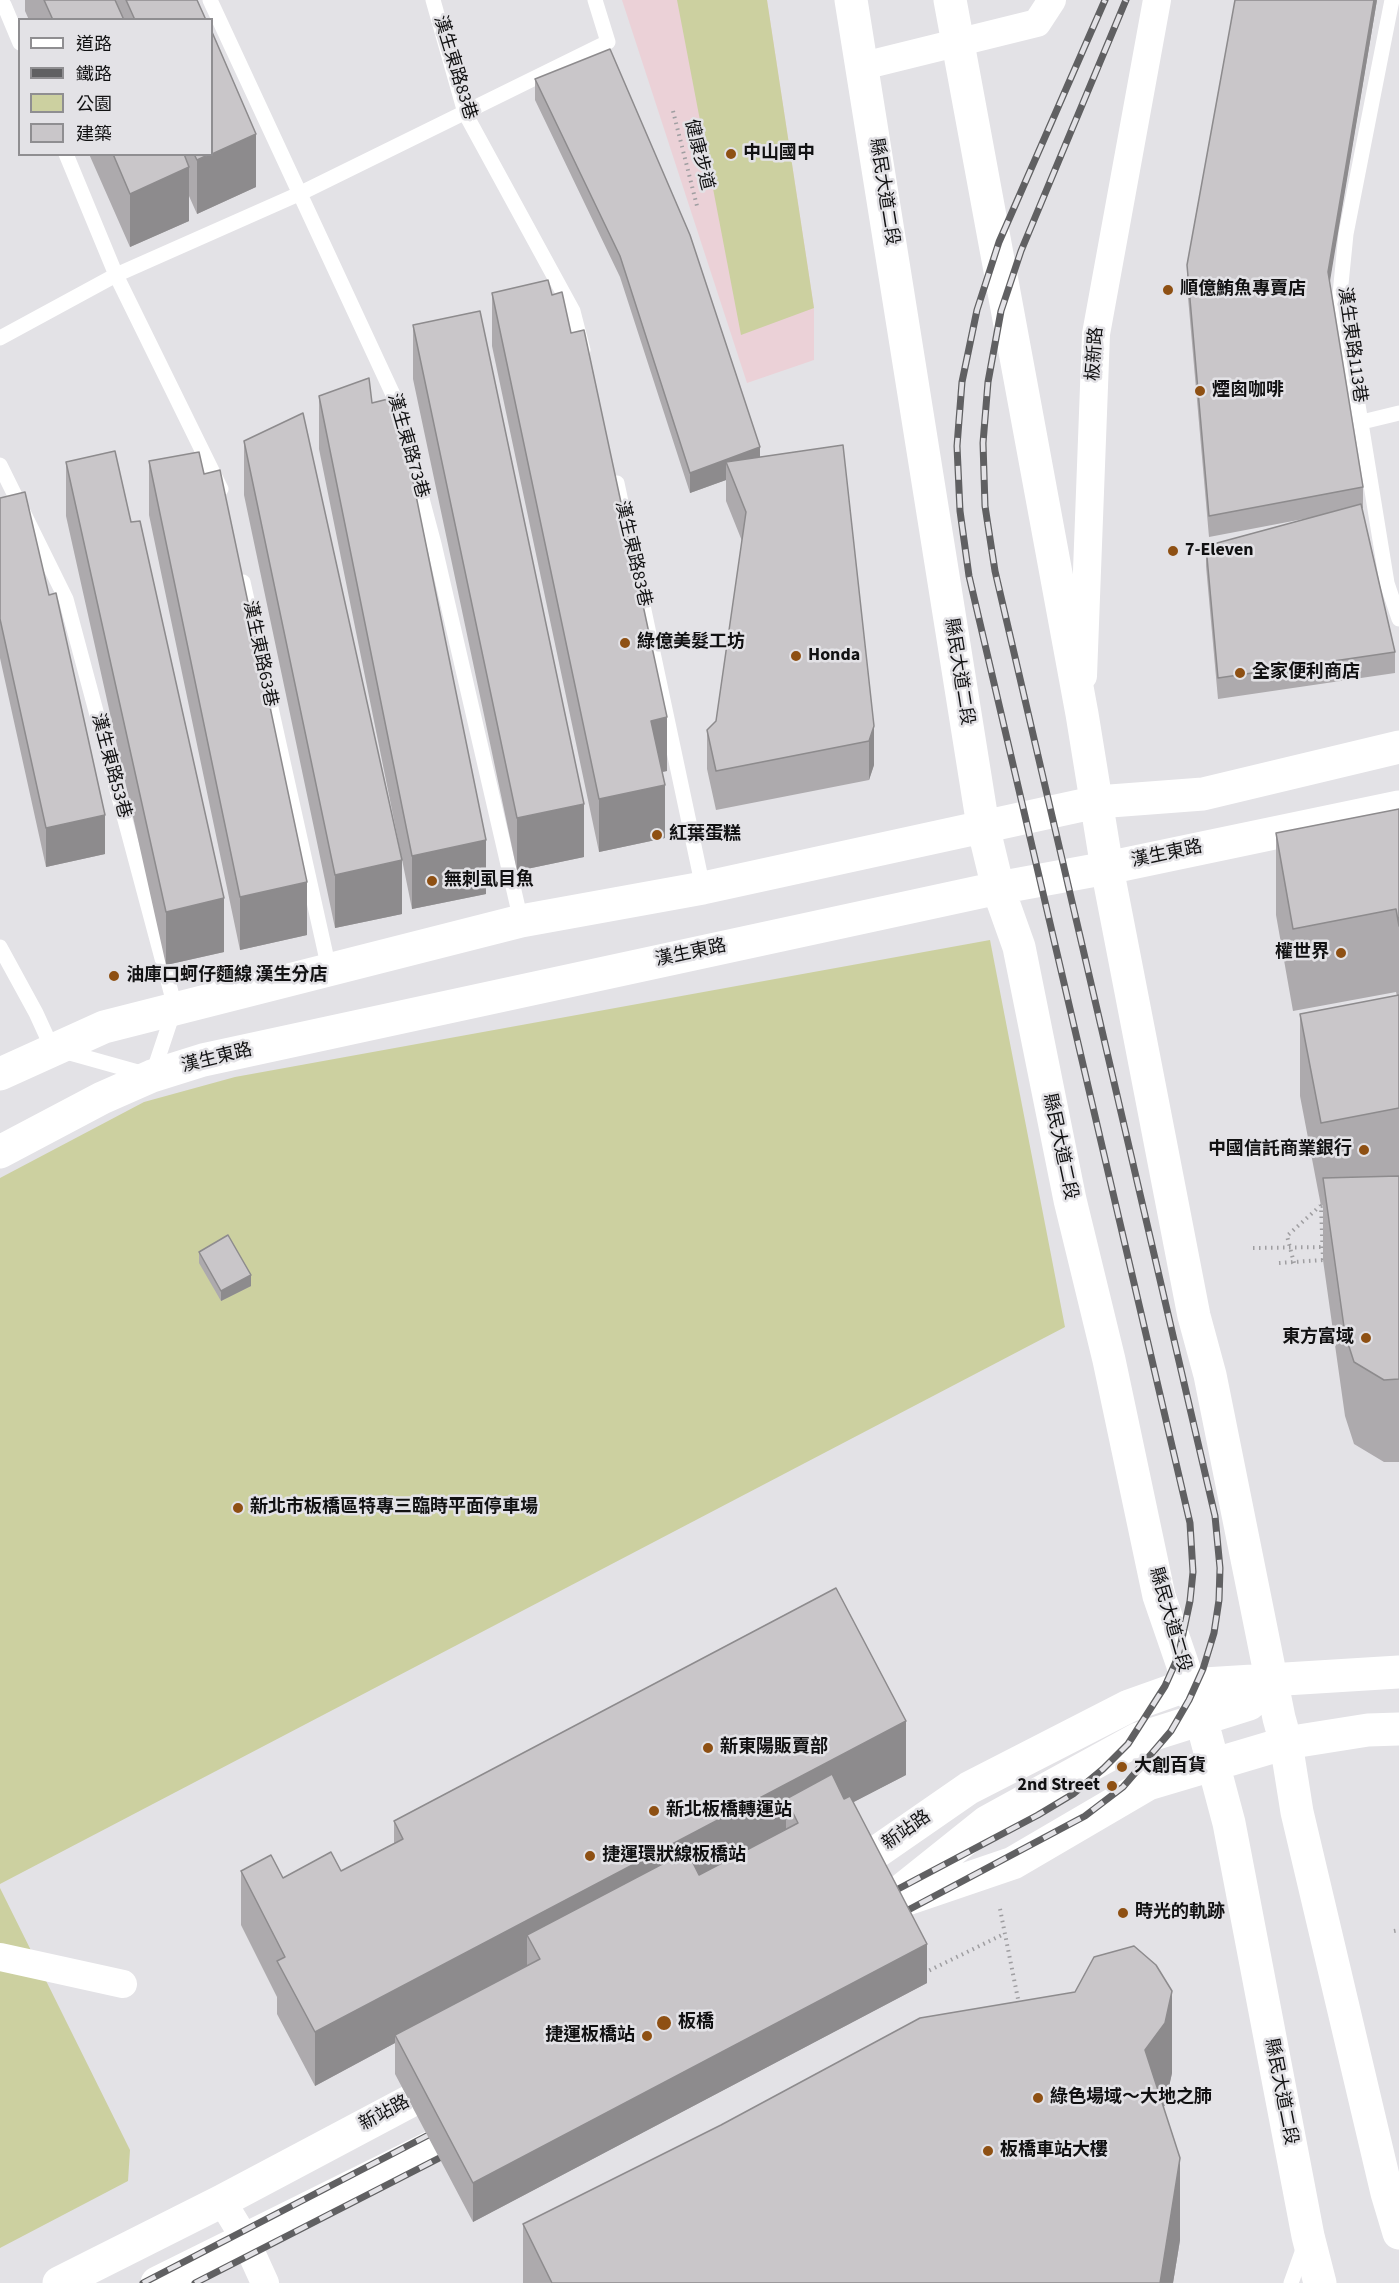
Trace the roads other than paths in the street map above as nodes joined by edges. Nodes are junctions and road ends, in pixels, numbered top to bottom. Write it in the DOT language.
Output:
graph roads {
  1 [pos="210,0"];
  2 [pos="433,0"];
  3 [pos="596,0"];
  4 [pos="851,0"];
  5 [pos="950,0"];
  6 [pos="1053,0"];
  7 [pos="1157,0"];
  8 [pos="1392,0"];
  9 [pos="4,5"];
  10 [pos="18,38"];
  11 [pos="960,43"];
  12 [pos="863,66"];
  13 [pos="465,113"];
  14 [pos="67,156"];
  15 [pos="301,193"];
  16 [pos="116,275"];
  17 [pos="0,338"];
  18 [pos="588,367"];
  19 [pos="1399,413"];
  20 [pos="1362,422"];
  21 [pos="0,465"];
  22 [pos="613,470"];
  23 [pos="226,505"];
  24 [pos="239,562"];
  25 [pos="1399,619"];
  26 [pos="1082,714"];
  27 [pos="1399,747"];
  28 [pos="1097,802"];
  29 [pos="1399,807"];
  30 [pos="983,826"];
  31 [pos="1107,868"];
  32 [pos="703,888"];
  33 [pos="998,888"];
  34 [pos="521,921"];
  35 [pos="0,948"];
  36 [pos="329,969"];
  37 [pos="175,1007"];
  38 [pos="52,1048"];
  39 [pos="0,1074"];
  40 [pos="152,1076"];
  41 [pos="0,1152"];
  42 [pos="1399,1672"];
  43 [pos="1271,1680"];
  44 [pos="1188,1685"];
  45 [pos="1201,1718"];
  46 [pos="1399,1729"];
  47 [pos="1286,1743"];
  48 [pos="1215,1765"];
  49 [pos="815,1885"];
  50 [pos="878,1909"];
  51 [pos="836,1931"];
  52 [pos="0,1957"];
  53 [pos="123,1984"];
  54 [pos="470,2069"];
  55 [pos="503,2110"];
  56 [pos="222,2201"];
  57 [pos="1399,2233"];
  58 [pos="1308,2236"];
  59 [pos="245,2240"];
  60 [pos="59,2283"];
  61 [pos="157,2283"];
  62 [pos="265,2283"];
  63 [pos="1291,2283"];
  64 [pos="1320,2283"];
  1 -- 15 [label="lane, 漢生東路73巷"];
  2 -- 13 [label="lane, 漢生東路83巷"];
  3 -- 13 [label="lane"];
  4 -- 12 [label="street, 縣民大道二段"];
  5 -- 11 [label="street"];
  6 -- 11 [label="street"];
  7 -- 26 [label="street, 板新路"];
  8 -- 20 [label="lane, 漢生東路113巷"];
  9 -- 10 [label="lane"];
  11 -- 12 [label="street"];
  11 -- 26 [label="street"];
  12 -- 30 [label="street, 縣民大道二段"];
  13 -- 15 [label="lane"];
  13 -- 18 [label="lane, 漢生東路83巷"];
  14 -- 16 [label="lane"];
  15 -- 16 [label="lane"];
  15 -- 34 [label="lane, 漢生東路73巷"];
  16 -- 17 [label="lane"];
  16 -- 23 [label="lane"];
  19 -- 20 [label="lane"];
  20 -- 25 [label="lane, 漢生東路113巷"];
  21 -- 37 [label="lane, 漢生東路53巷"];
  22 -- 32 [label="lane, 漢生東路83巷"];
  24 -- 36 [label="lane, 漢生東路63巷"];
  26 -- 28 [label="street"];
  27 -- 28 [label="street"];
  28 -- 30 [label="street"];
  28 -- 31 [label="street"];
  29 -- 31 [label="street, 漢生東路"];
  30 -- 32 [label="street"];
  30 -- 33 [label="street, 縣民大道二段"];
  31 -- 33 [label="street, 漢生東路"];
  31 -- 43 [label="street"];
  32 -- 34 [label="street"];
  33 -- 40 [label="street, 漢生東路"];
  33 -- 44 [label="street, 縣民大道二段"];
  34 -- 36 [label="street"];
  35 -- 38 [label="lane"];
  36 -- 37 [label="street"];
  37 -- 38 [label="street"];
  37 -- 40 [label="lane"];
  38 -- 39 [label="street"];
  38 -- 40 [label="lane"];
  40 -- 41 [label="street, 漢生東路"];
  42 -- 43 [label="street, 新站路"];
  43 -- 44 [label="street, 新站路"];
  43 -- 45 [label="street"];
  43 -- 47 [label="street"];
  44 -- 45 [label="street, 縣民大道二段"];
  44 -- 49 [label="street, 新站路"];
  45 -- 48 [label="street, 縣民大道二段"];
  45 -- 50 [label="street"];
  46 -- 47 [label="street"];
  47 -- 48 [label="street"];
  47 -- 57 [label="street"];
  48 -- 50 [label="street"];
  48 -- 58 [label="street, 縣民大道二段"];
  50 -- 51 [label="street"];
  52 -- 53 [label="street"];
  54 -- 56 [label="street, 新站路"];
  55 -- 59 [label="street"];
  56 -- 59 [label="street"];
  56 -- 60 [label="street, 新站路"];
  58 -- 63 [label="lane"];
  58 -- 64 [label="street, 縣民大道二段"];
  59 -- 61 [label="street"];
  59 -- 62 [label="street"];
}
